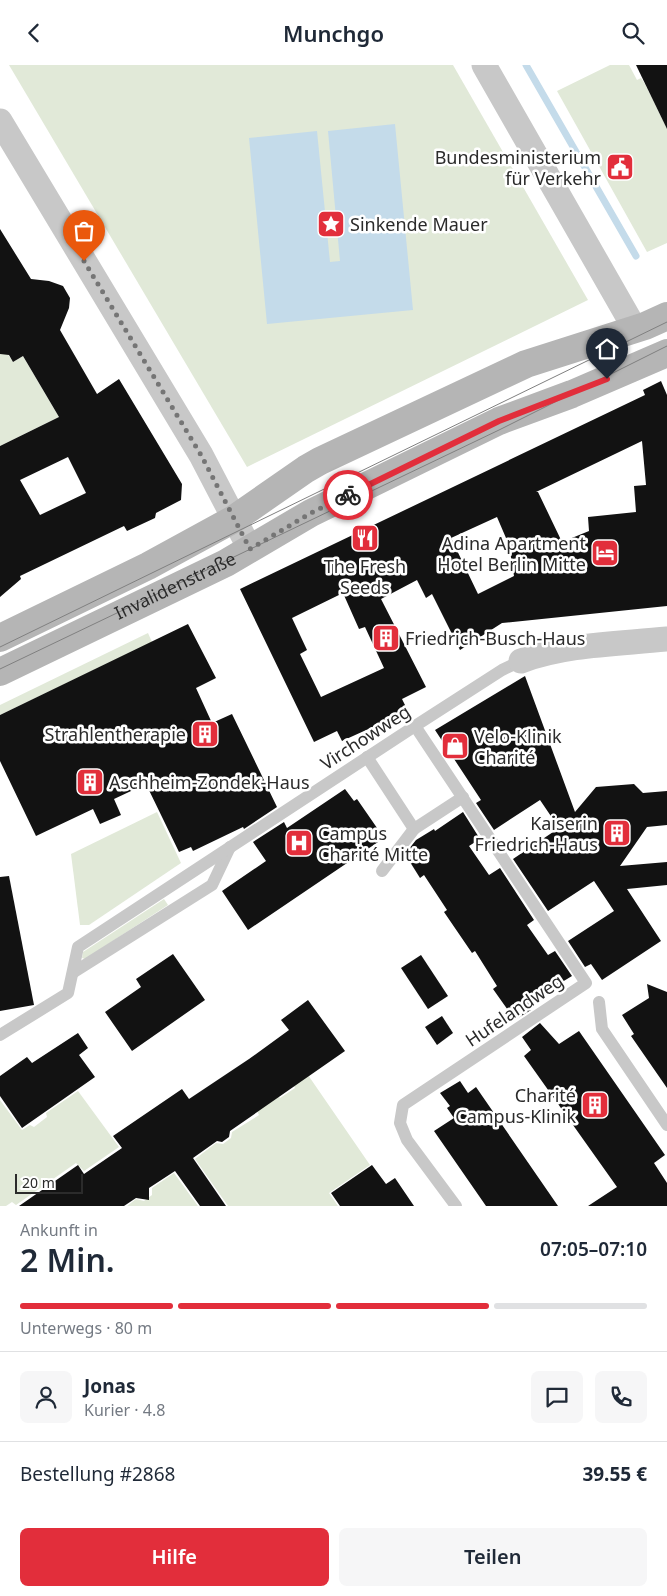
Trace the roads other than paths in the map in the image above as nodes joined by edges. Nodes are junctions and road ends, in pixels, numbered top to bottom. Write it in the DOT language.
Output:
graph roads {
  1 [pos="484,65"];
  2 [pos="0,121"];
  3 [pos="667,316"];
  4 [pos="635,329"];
  5 [pos="658,357"];
  6 [pos="234,519"];
  7 [pos="250,549"];
  8 [pos="0,638"];
  9 [pos="667,639"];
  10 [pos="521,661"];
  11 [pos="0,672"];
  12 [pos="415,726"];
  13 [pos="367,757"];
  14 [pos="463,797"];
  15 [pos="414,829"];
  16 [pos="231,846"];
  17 [pos="382,871"];
  18 [pos="74,972"];
  19 [pos="599,1002"];
  20 [pos="0,1035"];
  21 [pos="667,1125"];
  22 [pos="456,1206"];
  1 -- 4 [label="street"];
  2 -- 6 [label="street"];
  3 -- 4 [label="main road, Invalidenstraße"];
  4 -- 5 [label="main road, Invalidenstraße"];
  4 -- 6 [label="main road, Invalidenstraße"];
  5 -- 7 [label="main road, Invalidenstraße"];
  6 -- 7 [label="street"];
  6 -- 8 [label="main road, Invalidenstraße"];
  7 -- 11 [label="main road, Invalidenstraße"];
  9 -- 10 [label="street"];
  10 -- 12 [label="lane, Virchowweg"];
  12 -- 13 [label="lane, Virchowweg"];
  12 -- 14 [label="lane, Hufelandweg"];
  13 -- 15 [label="lane"];
  13 -- 16 [label="lane, Virchowweg"];
  14 -- 15 [label="lane"];
  14 -- 22 [label="lane, Hufelandweg"];
  15 -- 17 [label="lane"];
  16 -- 18 [label="lane"];
  16 -- 18 [label="lane, Virchowweg"];
  18 -- 20 [label="lane, Virchowweg"];
  19 -- 21 [label="lane"];
}
